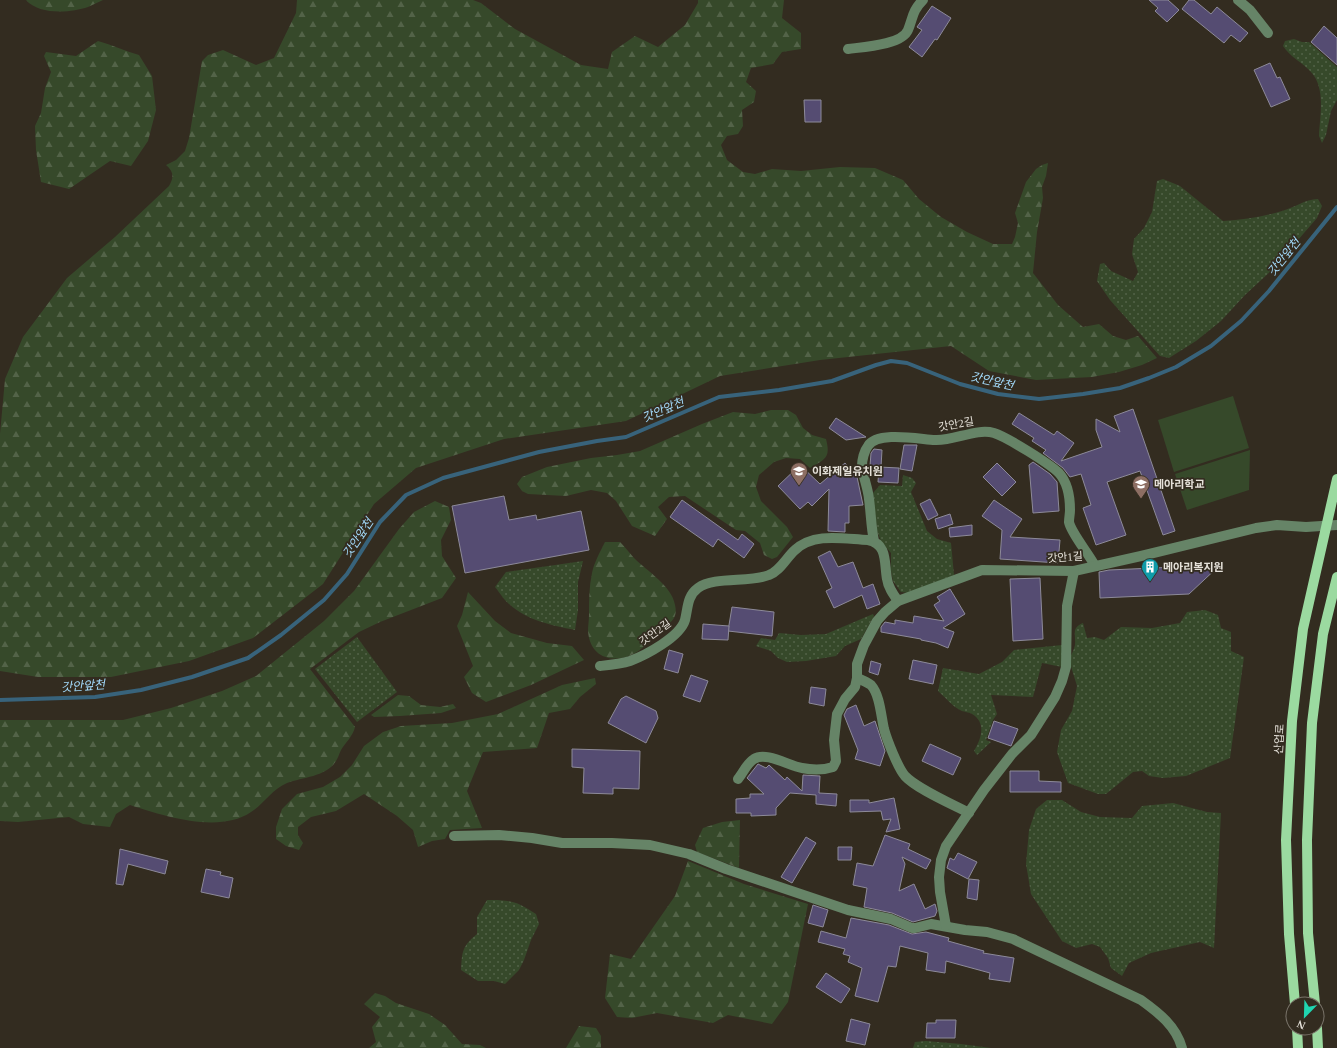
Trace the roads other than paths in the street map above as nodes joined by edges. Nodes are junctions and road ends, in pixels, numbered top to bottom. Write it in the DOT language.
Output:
graph roads {
  1 [pos="923,0"];
  2 [pos="1238,0"];
  3 [pos="1268,33"];
  4 [pos="848,49"];
  5 [pos="1337,479"];
  6 [pos="1337,525"];
  7 [pos="1325,526"];
  8 [pos="874,541"];
  9 [pos="1095,566"];
  10 [pos="1074,571"];
  11 [pos="1337,577"];
  12 [pos="898,601"];
  13 [pos="600,666"];
  14 [pos="857,678"];
  15 [pos="738,779"];
  16 [pos="969,813"];
  17 [pos="454,836"];
  18 [pos="946,926"];
  19 [pos="1294,996"];
  20 [pos="1314,996"];
  21 [pos="1297,1036"];
  22 [pos="1317,1036"];
  23 [pos="1182,1048"];
  24 [pos="1298,1048"];
  25 [pos="1318,1048"];
  1 -- 4 [label="street"];
  2 -- 3 [label="street"];
  5 -- 7 [label="main road, 산업로"];
  6 -- 7 [label="street, 갓안1길"];
  7 -- 9 [label="street, 갓안1길"];
  7 -- 19 [label="main road, 산업로"];
  8 -- 9 [label="street, 갓안2길"];
  8 -- 12 [label="street, 갓안2길"];
  8 -- 13 [label="street, 갓안2길"];
  9 -- 10 [label="street, 갓안1길"];
  10 -- 12 [label="street, 갓안1길"];
  10 -- 16 [label="street"];
  11 -- 20 [label="main road"];
  12 -- 14 [label="street, 갓안1길"];
  14 -- 15 [label="street, 갓안1길"];
  14 -- 16 [label="street"];
  16 -- 18 [label="street"];
  17 -- 18 [label="street"];
  18 -- 23 [label="street"];
  21 -- 24 [label="main road"];
  22 -- 25 [label="main road"];
}
